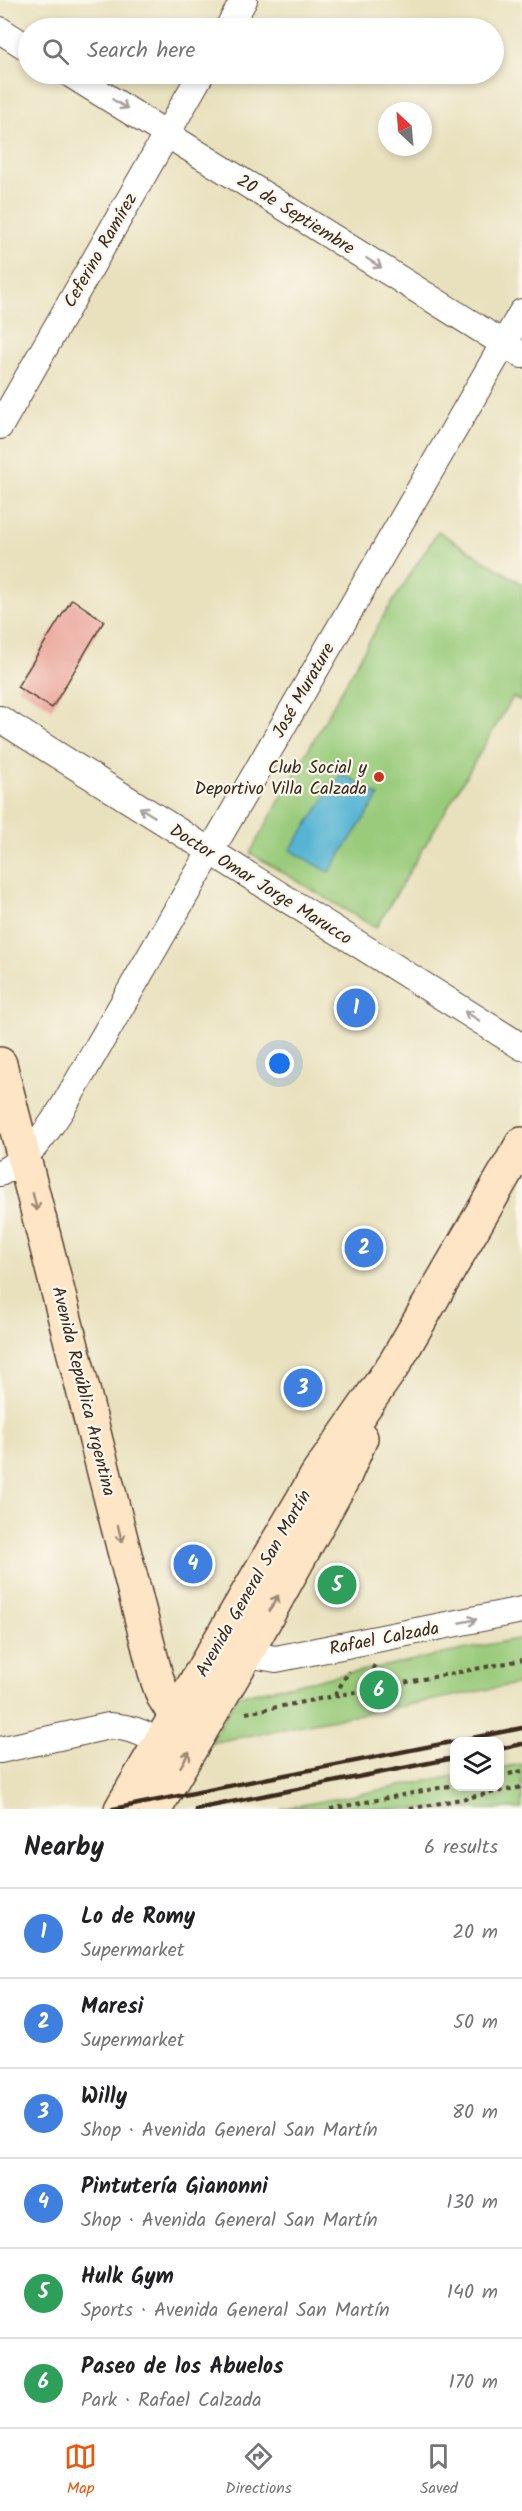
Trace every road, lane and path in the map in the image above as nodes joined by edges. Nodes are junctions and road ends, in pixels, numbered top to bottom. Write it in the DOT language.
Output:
graph roads {
  1 [pos="244,0"];
  2 [pos="234,18"];
  3 [pos="0,30"];
  4 [pos="18,42"];
  5 [pos="86,84"];
  6 [pos="195,84"];
  7 [pos="167,133"];
  8 [pos="522,312"];
  9 [pos="513,350"];
  10 [pos="0,426"];
  11 [pos="0,719"];
  12 [pos="210,852"];
  13 [pos="522,1047"];
  14 [pos="0,1064"];
  15 [pos="522,1144"];
  16 [pos="12,1165"];
  17 [pos="395,1363"];
  18 [pos="522,1610"];
  19 [pos="246,1654"];
  20 [pos="522,1660"];
  21 [pos="366,1662"];
  22 [pos="354,1664"];
  23 [pos="400,1684"];
  24 [pos="335,1696"];
  25 [pos="181,1726"];
  26 [pos="0,1750"];
  27 [pos="522,1771"];
  28 [pos="504,1775"];
  29 [pos="450,1786"];
  30 [pos="522,1787"];
  31 [pos="121,1809"];
  32 [pos="155,1809"];
  33 [pos="330,1809"];
  34 [pos="410,1809"];
  1 -- 2 [label="street"];
  3 -- 4 [label="street"];
  5 -- 7 [label="street, 20 de Septiembre, one-way"];
  6 -- 7 [label="street, Ceferino Ramírez"];
  7 -- 9 [label="street, 20 de Septiembre, one-way"];
  7 -- 10 [label="street, Ceferino Ramírez"];
  8 -- 9 [label="street, José Murature"];
  9 -- 12 [label="street, José Murature"];
  12 -- 11 [label="street, Doctor Omar Jorge Marucco, one-way"];
  13 -- 12 [label="street, Doctor Omar Jorge Marucco, one-way"];
  12 -- 16 [label="street, José Murature"];
  14 -- 16 [label="main road, Avenida República Argentina"];
  15 -- 17 [label="main road, Avenida General San Martín"];
  16 -- 25 [label="main road, Avenida República Argentina, one-way"];
  19 -- 17 [label="main road, Avenida General San Martín, one-way"];
  17 -- 25 [label="main road, Avenida General San Martín"];
  19 -- 18 [label="street, Rafael Calzada, one-way"];
  19 -- 25 [label="main road, Avenida General San Martín"];
  20 -- 23 [label="path"];
  21 -- 23 [label="path"];
  22 -- 24 [label="path"];
  23 -- 24 [label="path"];
  24 -- 25 [label="path"];
  25 -- 26 [label="street"];
  25 -- 31 [label="main road, Avenida General San Martín"];
  32 -- 25 [label="main road, Avenida General San Martín, one-way"];
  27 -- 28 [label="path"];
  29 -- 33 [label="path"];
  30 -- 34 [label="path"];
}
